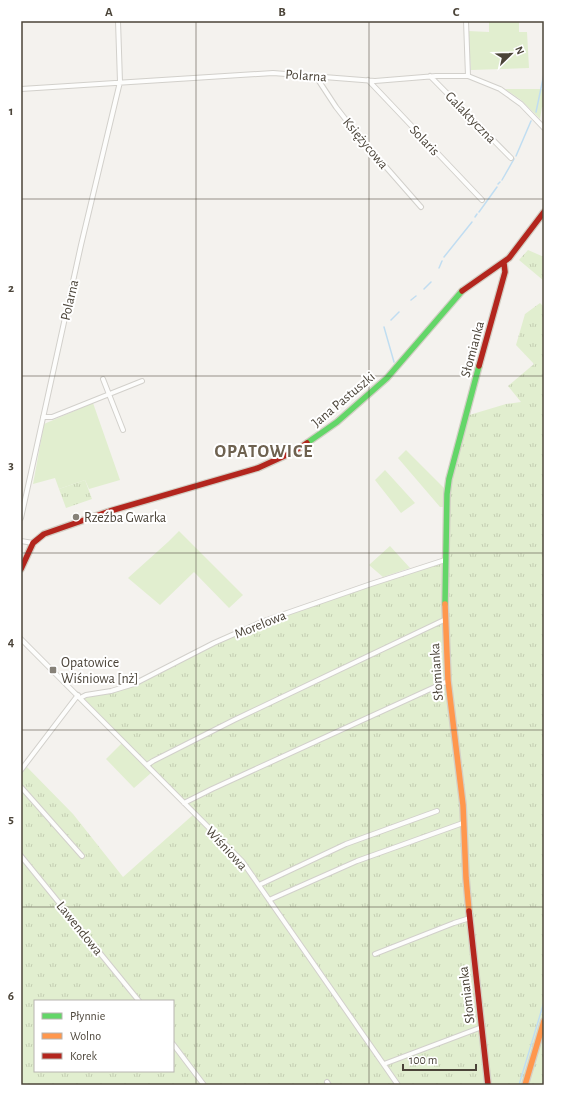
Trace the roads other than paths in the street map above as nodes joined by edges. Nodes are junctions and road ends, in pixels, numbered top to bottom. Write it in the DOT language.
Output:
graph roads {
  1 [pos="118,21"];
  2 [pos="466,21"];
  3 [pos="315,76"];
  4 [pos="430,76"];
  5 [pos="468,76"];
  6 [pos="368,80"];
  7 [pos="120,82"];
  8 [pos="21,89"];
  9 [pos="544,128"];
  10 [pos="511,158"];
  11 [pos="482,200"];
  12 [pos="421,207"];
  13 [pos="544,212"];
  14 [pos="504,263"];
  15 [pos="103,379"];
  16 [pos="142,381"];
  17 [pos="109,394"];
  18 [pos="43,417"];
  19 [pos="123,430"];
  20 [pos="21,518"];
  21 [pos="21,541"];
  22 [pos="33,543"];
  23 [pos="445,560"];
  24 [pos="21,569"];
  25 [pos="444,620"];
  26 [pos="21,639"];
  27 [pos="448,681"];
  28 [pos="79,696"];
  29 [pos="147,766"];
  30 [pos="21,770"];
  31 [pos="21,786"];
  32 [pos="184,803"];
  33 [pos="437,811"];
  34 [pos="463,823"];
  35 [pos="21,856"];
  36 [pos="82,856"];
  37 [pos="258,885"];
  38 [pos="269,900"];
  39 [pos="470,918"];
  40 [pos="375,954"];
  41 [pos="138,1000"];
  42 [pos="544,1022"];
  43 [pos="482,1027"];
  44 [pos="174,1045"];
  45 [pos="384,1064"];
  46 [pos="204,1085"];
  47 [pos="398,1085"];
  48 [pos="488,1085"];
  49 [pos="525,1085"];
  1 -- 7 [label="street, Polarna"];
  2 -- 5 [label="street"];
  3 -- 6 [label="street, Polarna"];
  3 -- 7 [label="street, Polarna"];
  3 -- 12 [label="street, Księżycowa"];
  4 -- 5 [label="street, Polarna"];
  4 -- 6 [label="street, Polarna"];
  4 -- 10 [label="street, Galaktyczna"];
  5 -- 9 [label="street"];
  6 -- 11 [label="street, Solaris"];
  7 -- 8 [label="street, Polarna"];
  7 -- 18 [label="street, Polarna"];
  13 -- 14 [label="main road, Jana Pastuszki"];
  14 -- 22 [label="main road, Jana Pastuszki"];
  14 -- 23 [label="main road, Słomianka"];
  15 -- 17 [label="street"];
  16 -- 17 [label="street"];
  17 -- 18 [label="street"];
  17 -- 19 [label="street"];
  18 -- 20 [label="street, Polarna"];
  21 -- 22 [label="street"];
  22 -- 24 [label="main road"];
  23 -- 25 [label="main road, Słomianka"];
  23 -- 28 [label="street, Morelowa"];
  25 -- 27 [label="main road, Słomianka"];
  25 -- 29 [label="street"];
  26 -- 28 [label="street, Wiśniowa"];
  27 -- 32 [label="street"];
  27 -- 34 [label="main road, Słomianka"];
  28 -- 29 [label="street, Wiśniowa"];
  28 -- 30 [label="street"];
  29 -- 32 [label="street, Wiśniowa"];
  31 -- 36 [label="street"];
  32 -- 37 [label="street, Wiśniowa"];
  33 -- 37 [label="street"];
  34 -- 38 [label="street"];
  34 -- 39 [label="main road, Słomianka"];
  35 -- 41 [label="street, Lawendowa"];
  37 -- 38 [label="street, Wiśniowa"];
  38 -- 45 [label="street, Wiśniowa"];
  39 -- 40 [label="street"];
  39 -- 43 [label="main road, Słomianka"];
  42 -- 49 [label="main road"];
  43 -- 45 [label="street"];
  43 -- 48 [label="main road, Słomianka"];
  44 -- 46 [label="street"];
  45 -- 47 [label="street, Wiśniowa"];
}
